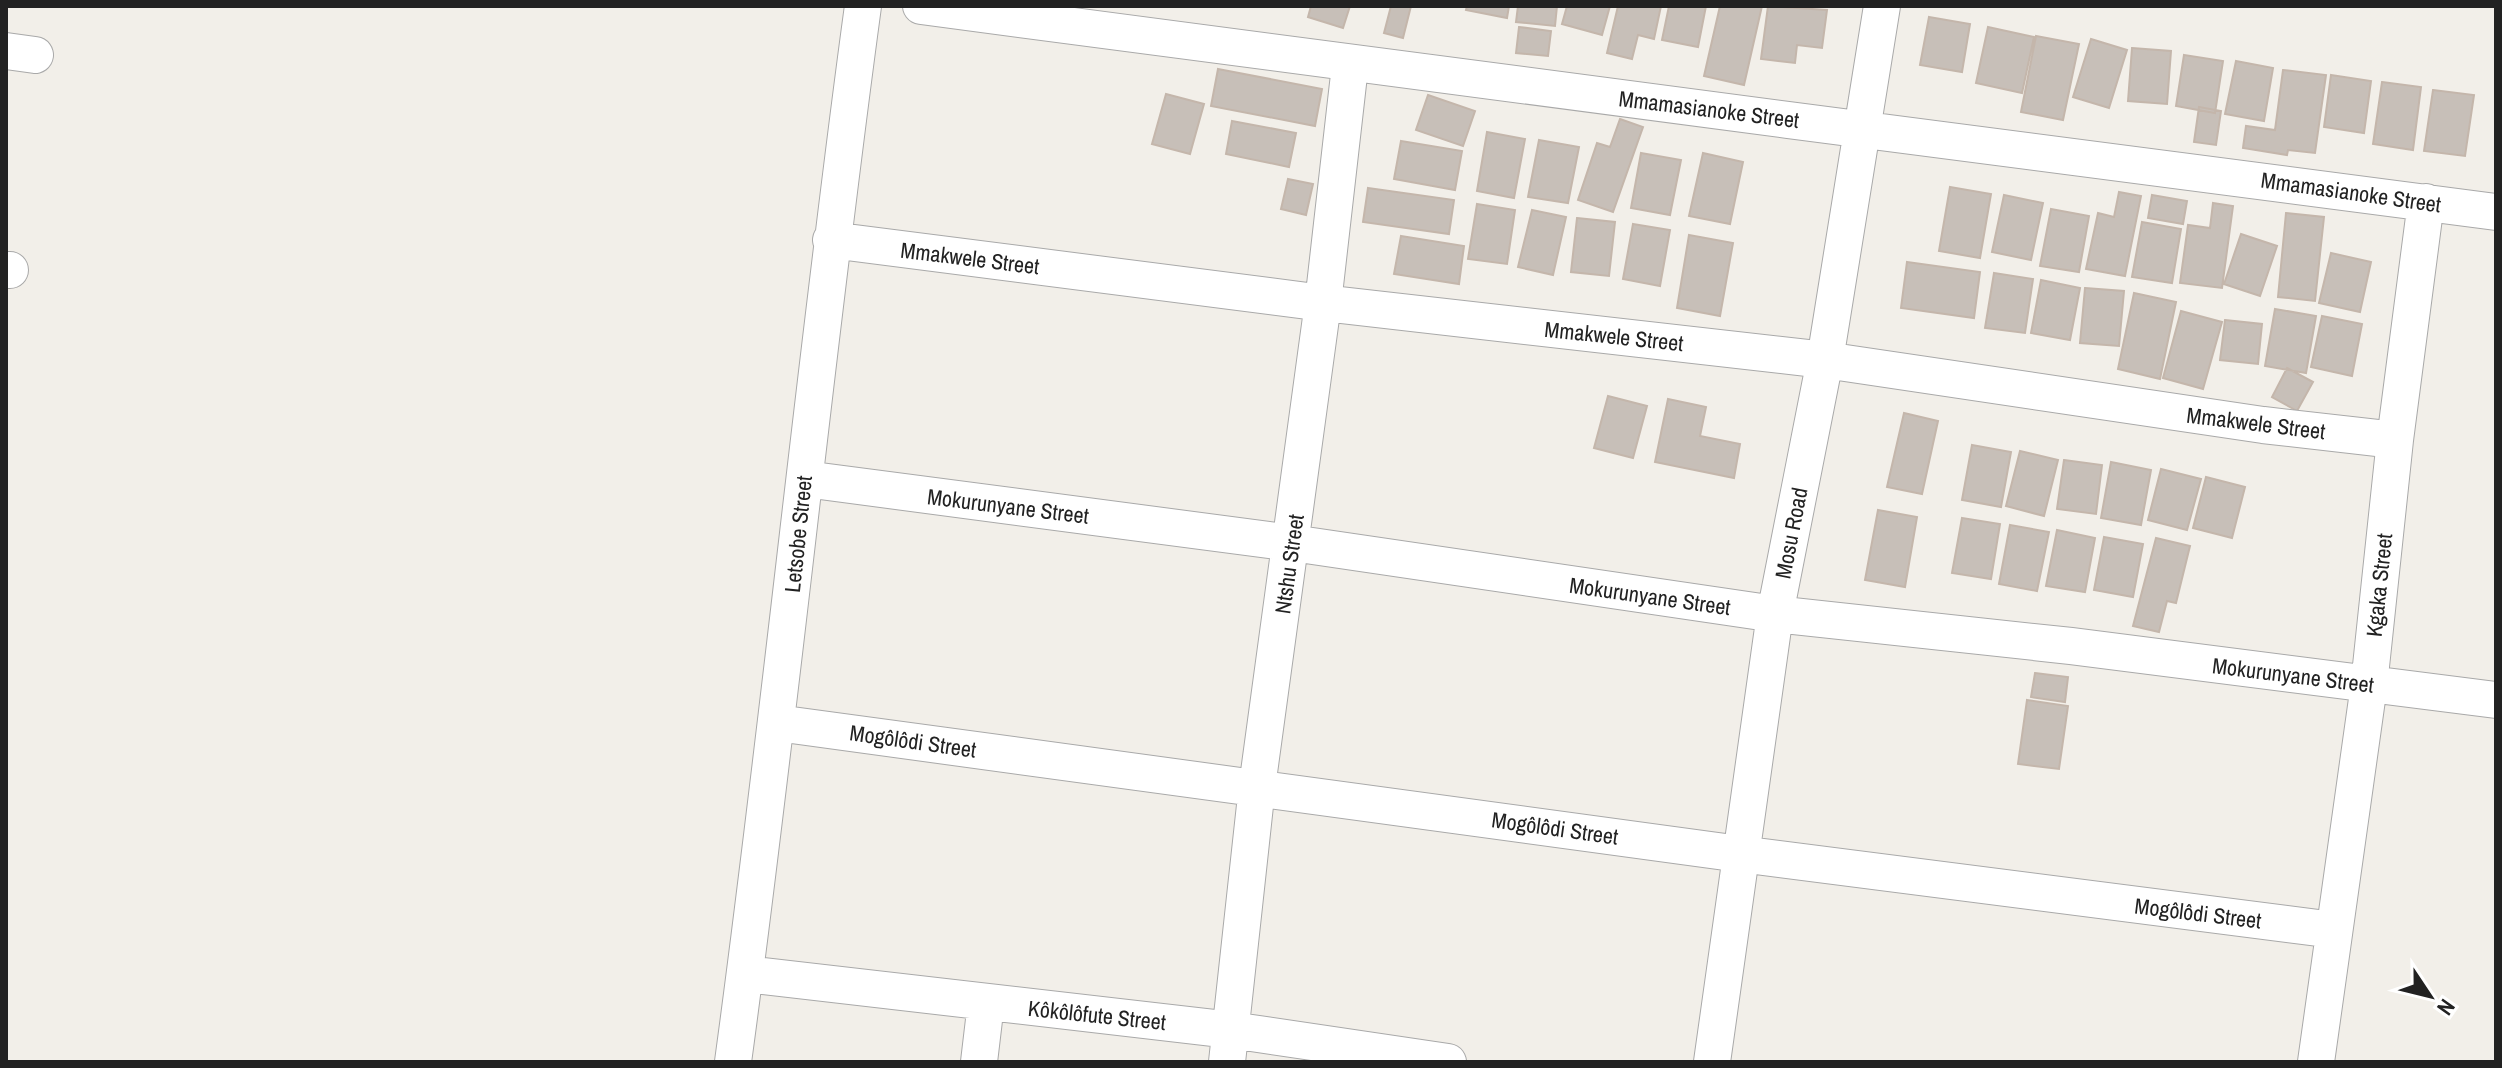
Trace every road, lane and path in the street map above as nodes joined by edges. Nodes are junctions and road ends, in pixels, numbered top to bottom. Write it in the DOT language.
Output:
graph roads {
  1 [pos="863,6"];
  2 [pos="921,6"];
  3 [pos="1882,6"];
  4 [pos="1350,66"];
  5 [pos="1864,128"];
  6 [pos="2426,202"];
  7 [pos="2496,212"];
  8 [pos="831,240"];
  9 [pos="1323,303"];
  10 [pos="1825,360"];
  11 [pos="2395,440"];
  12 [pos="805,479"];
  13 [pos="1292,543"];
  14 [pos="1775,614"];
  15 [pos="2369,685"];
  16 [pos="2496,700"];
  17 [pos="777,723"];
  18 [pos="1257,787"];
  19 [pos="1740,854"];
  20 [pos="2334,930"];
  21 [pos="745,974"];
  22 [pos="986,1003"];
  23 [pos="1229,1046"];
  24 [pos="733,1062"];
  25 [pos="979,1062"];
  26 [pos="1448,1062"];
  27 [pos="1712,1062"];
  28 [pos="2316,1062"];
  1 -- 8 [label="street, Letsobe Street"];
  2 -- 4 [label="street, Mmamasianoke Street"];
  3 -- 5 [label="street, Mosu Road"];
  4 -- 5 [label="street, Mmamasianoke Street"];
  4 -- 9 [label="street, Ntshu Street"];
  5 -- 6 [label="street, Mmamasianoke Street"];
  5 -- 10 [label="street, Mosu Road"];
  6 -- 7 [label="street, Mmamasianoke Street"];
  6 -- 11 [label="street, Kgaka Street"];
  8 -- 9 [label="street, Mmakwele Street"];
  8 -- 12 [label="street, Letsobe Street"];
  9 -- 10 [label="street, Mmakwele Street"];
  9 -- 13 [label="street, Ntshu Street"];
  10 -- 11 [label="street, Mmakwele Street"];
  10 -- 14 [label="street, Mosu Road"];
  11 -- 15 [label="street, Kgaka Street"];
  12 -- 13 [label="street, Mokurunyane Street"];
  12 -- 17 [label="street, Letsobe Street"];
  13 -- 14 [label="street, Mokurunyane Street"];
  13 -- 18 [label="street, Ntshu Street"];
  14 -- 15 [label="street, Mokurunyane Street"];
  14 -- 19 [label="street, Mosu Road"];
  15 -- 16 [label="street, Mokurunyane Street"];
  15 -- 20 [label="street, Kgaka Street"];
  17 -- 18 [label="street, Mogôlôdi Street"];
  17 -- 21 [label="street, Letsobe Street"];
  18 -- 19 [label="street, Mogôlôdi Street"];
  18 -- 23 [label="street, Ntshu Street"];
  19 -- 20 [label="street, Mogôlôdi Street"];
  19 -- 27 [label="street, Mosu Road"];
  20 -- 28 [label="street, Kgaka Street"];
  21 -- 22 [label="street, Kôkôlôfute Street"];
  21 -- 24 [label="street, Letsobe Street"];
  22 -- 23 [label="street, Kôkôlôfute Street"];
  22 -- 25 [label="street"];
  23 -- 26 [label="street, Kôkôlôfute Street"];
}
